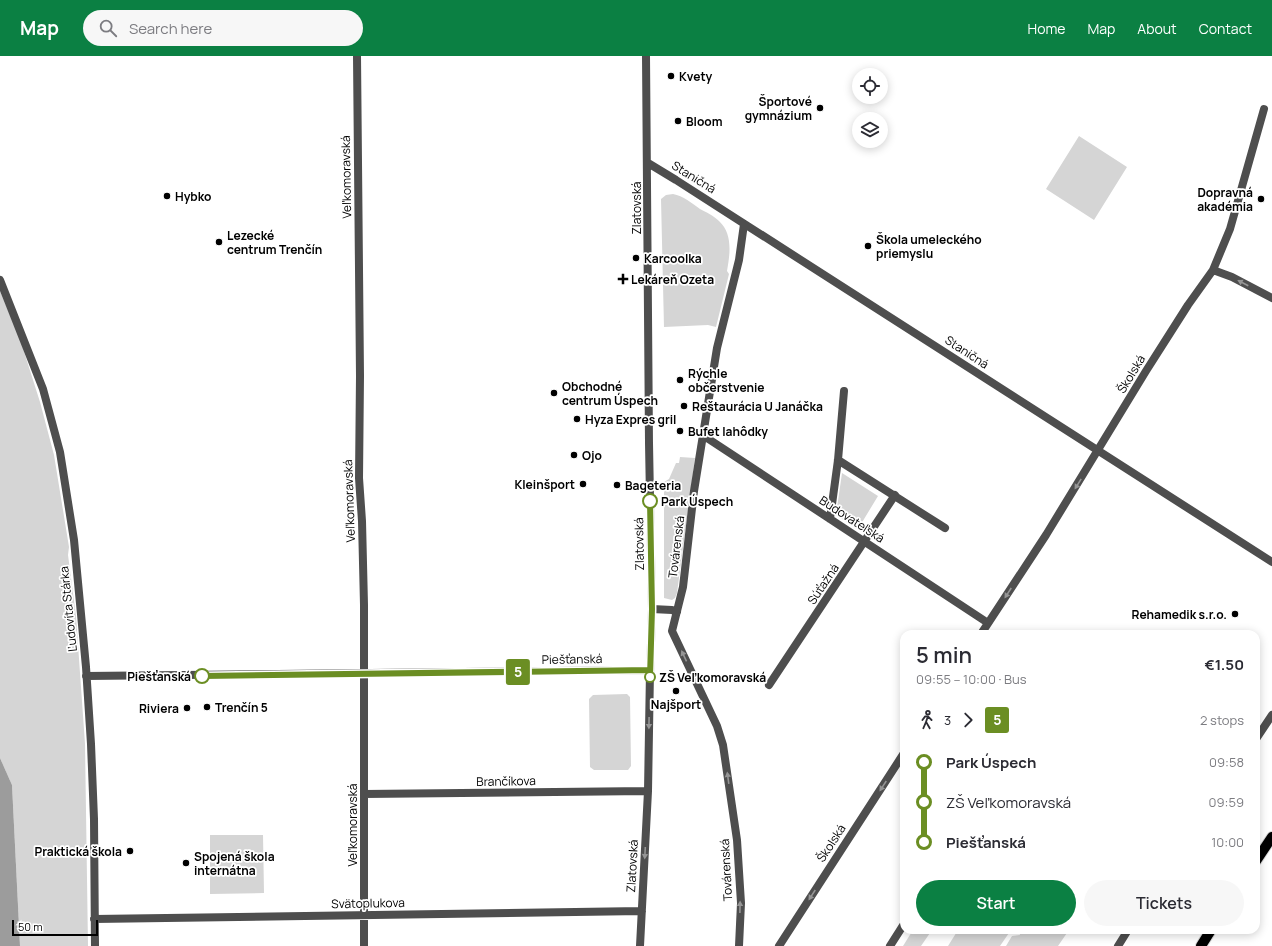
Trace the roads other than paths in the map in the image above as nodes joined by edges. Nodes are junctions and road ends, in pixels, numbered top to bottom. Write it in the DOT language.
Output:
graph roads {
  1 [pos="357,56"];
  2 [pos="646,56"];
  3 [pos="1264,109"];
  4 [pos="648,163"];
  5 [pos="744,224"];
  6 [pos="1213,270"];
  7 [pos="0,280"];
  8 [pos="1272,298"];
  9 [pos="844,391"];
  10 [pos="703,437"];
  11 [pos="1098,450"];
  12 [pos="838,460"];
  13 [pos="895,496"];
  14 [pos="830,519"];
  15 [pos="945,528"];
  16 [pos="865,542"];
  17 [pos="1272,562"];
  18 [pos="652,609"];
  19 [pos="677,612"];
  20 [pos="988,623"];
  21 [pos="984,630"];
  22 [pos="650,670"];
  23 [pos="363,674"];
  24 [pos="86,676"];
  25 [pos="769,685"];
  26 [pos="1272,715"];
  27 [pos="1260,733"];
  28 [pos="900,759"];
  29 [pos="648,791"];
  30 [pos="364,794"];
  31 [pos="1272,837"];
  32 [pos="1260,855"];
  33 [pos="642,912"];
  34 [pos="364,916"];
  35 [pos="94,919"];
  36 [pos="900,930"];
  37 [pos="1126,934"];
  38 [pos="1208,934"];
  39 [pos="94,946"];
  40 [pos="364,946"];
  41 [pos="640,946"];
  42 [pos="739,946"];
  43 [pos="779,946"];
  44 [pos="890,946"];
  45 [pos="1118,946"];
  46 [pos="1201,946"];
  1 -- 23 [label="street, Veľkomoravská"];
  2 -- 4 [label="street, Zlatovská"];
  3 -- 6 [label="street, Školská"];
  4 -- 5 [label="street, Staničná"];
  4 -- 18 [label="street, Zlatovská"];
  5 -- 10 [label="street, Továrenská"];
  5 -- 11 [label="street, Staničná"];
  8 -- 6 [label="street, one-way"];
  6 -- 11 [label="street, Školská"];
  7 -- 24 [label="street, Ľudovíta Stárka"];
  9 -- 12 [label="street"];
  10 -- 14 [label="street, Budovateľská"];
  10 -- 19 [label="street, Továrenská"];
  11 -- 17 [label="street, Staničná"];
  11 -- 20 [label="street, Školská, one-way"];
  12 -- 13 [label="street"];
  12 -- 14 [label="street"];
  13 -- 15 [label="street"];
  13 -- 16 [label="street, Súťažná"];
  14 -- 16 [label="street, Budovateľská"];
  16 -- 20 [label="street, Budovateľská"];
  16 -- 25 [label="street, Súťažná"];
  18 -- 19 [label="street"];
  18 -- 22 [label="street, Zlatovská"];
  42 -- 19 [label="street, Továrenská, one-way"];
  20 -- 21 [label="street, Školská"];
  22 -- 23 [label="street, Piešťanská"];
  22 -- 29 [label="street, Zlatovská, one-way"];
  23 -- 24 [label="street, Piešťanská"];
  23 -- 30 [label="street, Veľkomoravská"];
  24 -- 35 [label="street, Ľudovíta Stárka"];
  26 -- 27 [label="street"];
  28 -- 43 [label="street, Školská, one-way"];
  29 -- 30 [label="street, Brančíkova"];
  29 -- 33 [label="street, Zlatovská, one-way"];
  30 -- 34 [label="street, Veľkomoravská"];
  31 -- 32 [label="main road"];
  33 -- 34 [label="street, Svätoplukova"];
  33 -- 41 [label="street, Zlatovská"];
  34 -- 35 [label="street, Svätoplukova"];
  34 -- 40 [label="street, Veľkomoravská"];
  35 -- 39 [label="street, Ľudovíta Stárka"];
  36 -- 44 [label="street"];
  37 -- 45 [label="street"];
  38 -- 46 [label="main road"];
}
